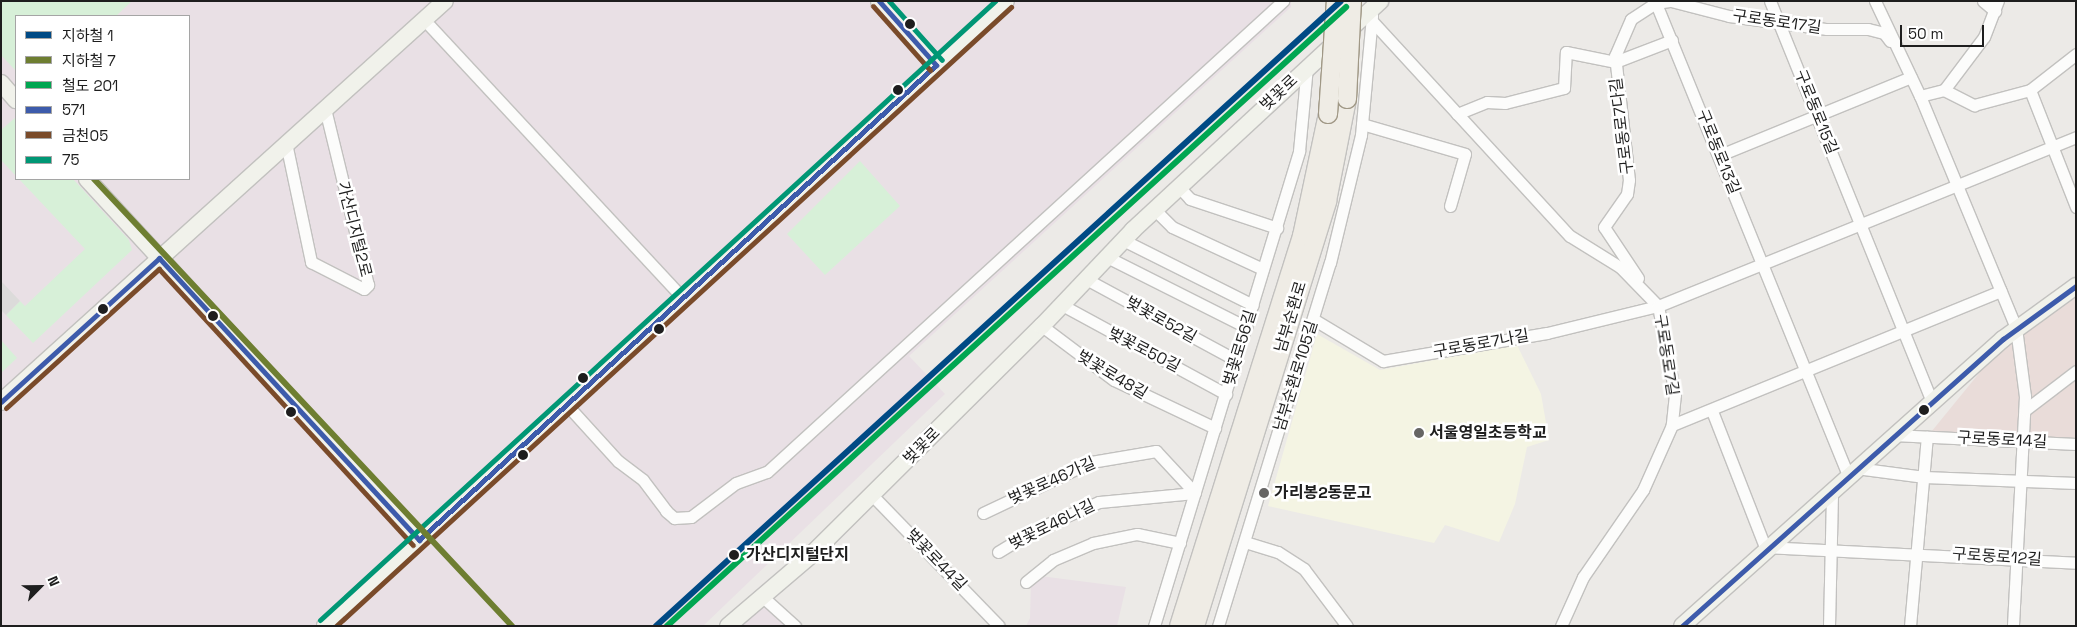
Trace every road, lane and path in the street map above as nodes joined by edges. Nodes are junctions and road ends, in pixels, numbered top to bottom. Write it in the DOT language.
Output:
graph roads {
  1 [pos="446,1"];
  2 [pos="879,1"];
  3 [pos="1006,1"];
  4 [pos="1283,1"];
  5 [pos="1336,1"];
  6 [pos="1352,1"];
  7 [pos="1770,1"];
  8 [pos="1874,1"];
  9 [pos="1983,1"];
  10 [pos="1656,2"];
  11 [pos="1997,6"];
  12 [pos="1375,10"];
  13 [pos="1778,22"];
  14 [pos="430,26"];
  15 [pos="1672,40"];
  16 [pos="1893,45"];
  17 [pos="2076,54"];
  18 [pos="1616,62"];
  19 [pos="936,65"];
  20 [pos="1307,67"];
  21 [pos="1911,77"];
  22 [pos="1,83"];
  23 [pos="1944,90"];
  24 [pos="2030,90"];
  25 [pos="1920,96"];
  26 [pos="15,99"];
  27 [pos="325,108"];
  28 [pos="1457,114"];
  29 [pos="1817,115"];
  30 [pos="1362,124"];
  31 [pos="2076,138"];
  32 [pos="286,143"];
  33 [pos="2053,147"];
  34 [pos="1720,156"];
  35 [pos="88,180"];
  36 [pos="1179,187"];
  37 [pos="1956,187"];
  38 [pos="1450,206"];
  39 [pos="2076,207"];
  40 [pos="1154,210"];
  41 [pos="1861,223"];
  42 [pos="1276,228"];
  43 [pos="1123,240"];
  44 [pos="1107,257"];
  45 [pos="159,258"];
  46 [pos="1762,265"];
  47 [pos="1263,269"];
  48 [pos="1086,279"];
  49 [pos="2076,286"];
  50 [pos="1646,290"];
  51 [pos="2001,291"];
  52 [pos="683,298"];
  53 [pos="1062,305"];
  54 [pos="1253,305"];
  55 [pos="1658,306"];
  56 [pos="1313,319"];
  57 [pos="1042,326"];
  58 [pos="1246,327"];
  59 [pos="2016,328"];
  60 [pos="1904,332"];
  61 [pos="1236,360"];
  62 [pos="2076,371"];
  63 [pos="1804,374"];
  64 [pos="1226,394"];
  65 [pos="1932,400"];
  66 [pos="1,402"];
  67 [pos="567,404"];
  68 [pos="2025,410"];
  69 [pos="1712,411"];
  70 [pos="1672,425"];
  71 [pos="1215,428"];
  72 [pos="1892,435"];
  73 [pos="1927,437"];
  74 [pos="2023,441"];
  75 [pos="2076,444"];
  76 [pos="1852,472"];
  77 [pos="1924,477"];
  78 [pos="2021,480"];
  79 [pos="2076,483"];
  80 [pos="1832,490"];
  81 [pos="1195,493"];
  82 [pos="872,495"];
  83 [pos="983,513"];
  84 [pos="419,540"];
  85 [pos="1245,542"];
  86 [pos="1180,543"];
  87 [pos="1766,548"];
  88 [pos="1833,550"];
  89 [pos="998,552"];
  90 [pos="1917,552"];
  91 [pos="2016,559"];
  92 [pos="2076,563"];
  93 [pos="1026,582"];
  94 [pos="764,598"];
  95 [pos="325,626"];
  96 [pos="728,626"];
  97 [pos="795,626"];
  98 [pos="999,626"];
  99 [pos="1154,626"];
  100 [pos="1179,626"];
  101 [pos="1195,626"];
  102 [pos="1218,626"];
  103 [pos="1346,626"];
  104 [pos="1561,626"];
  105 [pos="1682,626"];
  106 [pos="1829,626"];
  107 [pos="1910,626"];
  108 [pos="2013,626"];
  1 -- 27 [label="street"];
  2 -- 19 [label="street"];
  3 -- 19 [label="street"];
  4 -- 67 [label="street"];
  5 -- 100 [label="main road, 남부순환로, bridge"];
  6 -- 101 [label="main road, 남부순환로, bridge"];
  7 -- 13 [label="street, 구로동로15길"];
  8 -- 16 [label="street, 구로동로17길"];
  9 -- 11 [label="street"];
  10 -- 13 [label="street, 구로동로17길"];
  10 -- 15 [label="street, 구로동로13길"];
  10 -- 18 [label="street, 구로동로7다길"];
  11 -- 23 [label="street"];
  12 -- 20 [label="street, 벚꽃로"];
  12 -- 28 [label="street, 구로동로7길"];
  12 -- 30 [label="street, 남부순환로105길"];
  13 -- 16 [label="street, 구로동로17길"];
  13 -- 29 [label="street, 구로동로15길"];
  14 -- 52 [label="street"];
  15 -- 18 [label="street"];
  15 -- 34 [label="street, 구로동로13길"];
  16 -- 21 [label="street, 구로동로17길"];
  17 -- 24 [label="street"];
  18 -- 28 [label="street, 구로동로7다길"];
  18 -- 50 [label="street, 구로동로7다길"];
  19 -- 52 [label="street"];
  20 -- 36 [label="street, 벚꽃로"];
  20 -- 42 [label="street, 벚꽃로56길"];
  21 -- 25 [label="street, 구로동로17길"];
  21 -- 29 [label="street"];
  22 -- 26 [label="street"];
  23 -- 24 [label="street"];
  23 -- 25 [label="street"];
  24 -- 33 [label="street"];
  25 -- 37 [label="street, 구로동로17길"];
  27 -- 32 [label="street"];
  27 -- 32 [label="street, 가산디지털2로"];
  28 -- 50 [label="street, 구로동로7길"];
  29 -- 34 [label="street"];
  29 -- 41 [label="street, 구로동로15길"];
  30 -- 38 [label="street"];
  30 -- 56 [label="street, 남부순환로105길"];
  31 -- 33 [label="street"];
  32 -- 45 [label="street"];
  33 -- 37 [label="street"];
  33 -- 39 [label="street"];
  34 -- 46 [label="street, 구로동로13길"];
  35 -- 45 [label="street"];
  36 -- 40 [label="street, 벚꽃로"];
  36 -- 42 [label="street"];
  37 -- 41 [label="street"];
  37 -- 51 [label="street, 구로동로17길"];
  40 -- 43 [label="street, 벚꽃로"];
  40 -- 47 [label="street"];
  41 -- 46 [label="street"];
  41 -- 60 [label="street, 구로동로15길"];
  42 -- 47 [label="street, 벚꽃로56길"];
  43 -- 44 [label="street, 벚꽃로"];
  43 -- 54 [label="street"];
  44 -- 48 [label="street, 벚꽃로"];
  44 -- 58 [label="street"];
  45 -- 66 [label="street"];
  45 -- 84 [label="street"];
  46 -- 55 [label="street"];
  46 -- 63 [label="street, 구로동로13길"];
  47 -- 54 [label="street, 벚꽃로56길"];
  48 -- 53 [label="street, 벚꽃로"];
  48 -- 61 [label="street, 벚꽃로52길"];
  49 -- 59 [label="street"];
  50 -- 55 [label="street, 구로동로7길"];
  51 -- 59 [label="street, 구로동로17길"];
  51 -- 60 [label="street"];
  52 -- 67 [label="street"];
  53 -- 57 [label="street, 벚꽃로"];
  53 -- 64 [label="street, 벚꽃로50길"];
  54 -- 58 [label="street, 벚꽃로56길"];
  55 -- 56 [label="street, 구로동로7나길"];
  55 -- 70 [label="street, 구로동로7길"];
  56 -- 85 [label="street, 남부순환로105길"];
  57 -- 71 [label="street, 벚꽃로48길"];
  57 -- 82 [label="street, 벚꽃로"];
  58 -- 61 [label="street, 벚꽃로56길"];
  59 -- 65 [label="street"];
  59 -- 68 [label="street, 구로동로17길"];
  60 -- 63 [label="street"];
  60 -- 65 [label="street, 구로동로15길"];
  61 -- 64 [label="street, 벚꽃로56길"];
  62 -- 68 [label="street"];
  63 -- 69 [label="street"];
  63 -- 76 [label="street, 구로동로13길"];
  64 -- 71 [label="street, 벚꽃로56길"];
  65 -- 72 [label="street"];
  67 -- 84 [label="street"];
  68 -- 74 [label="street, 구로동로17길"];
  69 -- 70 [label="street"];
  69 -- 87 [label="street"];
  70 -- 104 [label="street, 구로동로7길"];
  71 -- 81 [label="street, 벚꽃로56길"];
  72 -- 73 [label="street, 구로동로14길"];
  72 -- 76 [label="street"];
  73 -- 74 [label="street, 구로동로14길"];
  73 -- 77 [label="street"];
  74 -- 75 [label="street, 구로동로14길"];
  74 -- 78 [label="street, 구로동로17길"];
  76 -- 77 [label="street"];
  76 -- 80 [label="street"];
  77 -- 78 [label="street"];
  77 -- 90 [label="street"];
  78 -- 79 [label="street"];
  78 -- 91 [label="street, 구로동로17길"];
  80 -- 87 [label="street"];
  80 -- 88 [label="street"];
  81 -- 83 [label="street, 벚꽃로46가길"];
  81 -- 86 [label="street, 벚꽃로56길"];
  81 -- 89 [label="street, 벚꽃로46나길"];
  82 -- 94 [label="street, 벚꽃로"];
  82 -- 98 [label="street, 벚꽃로44길"];
  84 -- 95 [label="street"];
  85 -- 102 [label="street, 남부순환로105길"];
  85 -- 103 [label="street"];
  86 -- 93 [label="street"];
  86 -- 99 [label="street, 벚꽃로56길"];
  87 -- 88 [label="street, 구로동로12길"];
  87 -- 105 [label="street"];
  88 -- 90 [label="street, 구로동로12길"];
  88 -- 106 [label="street"];
  90 -- 91 [label="street, 구로동로12길"];
  90 -- 107 [label="street"];
  91 -- 92 [label="street, 구로동로12길"];
  91 -- 108 [label="street, 구로동로17길"];
  94 -- 96 [label="street, 벚꽃로"];
  94 -- 97 [label="street"];
}
